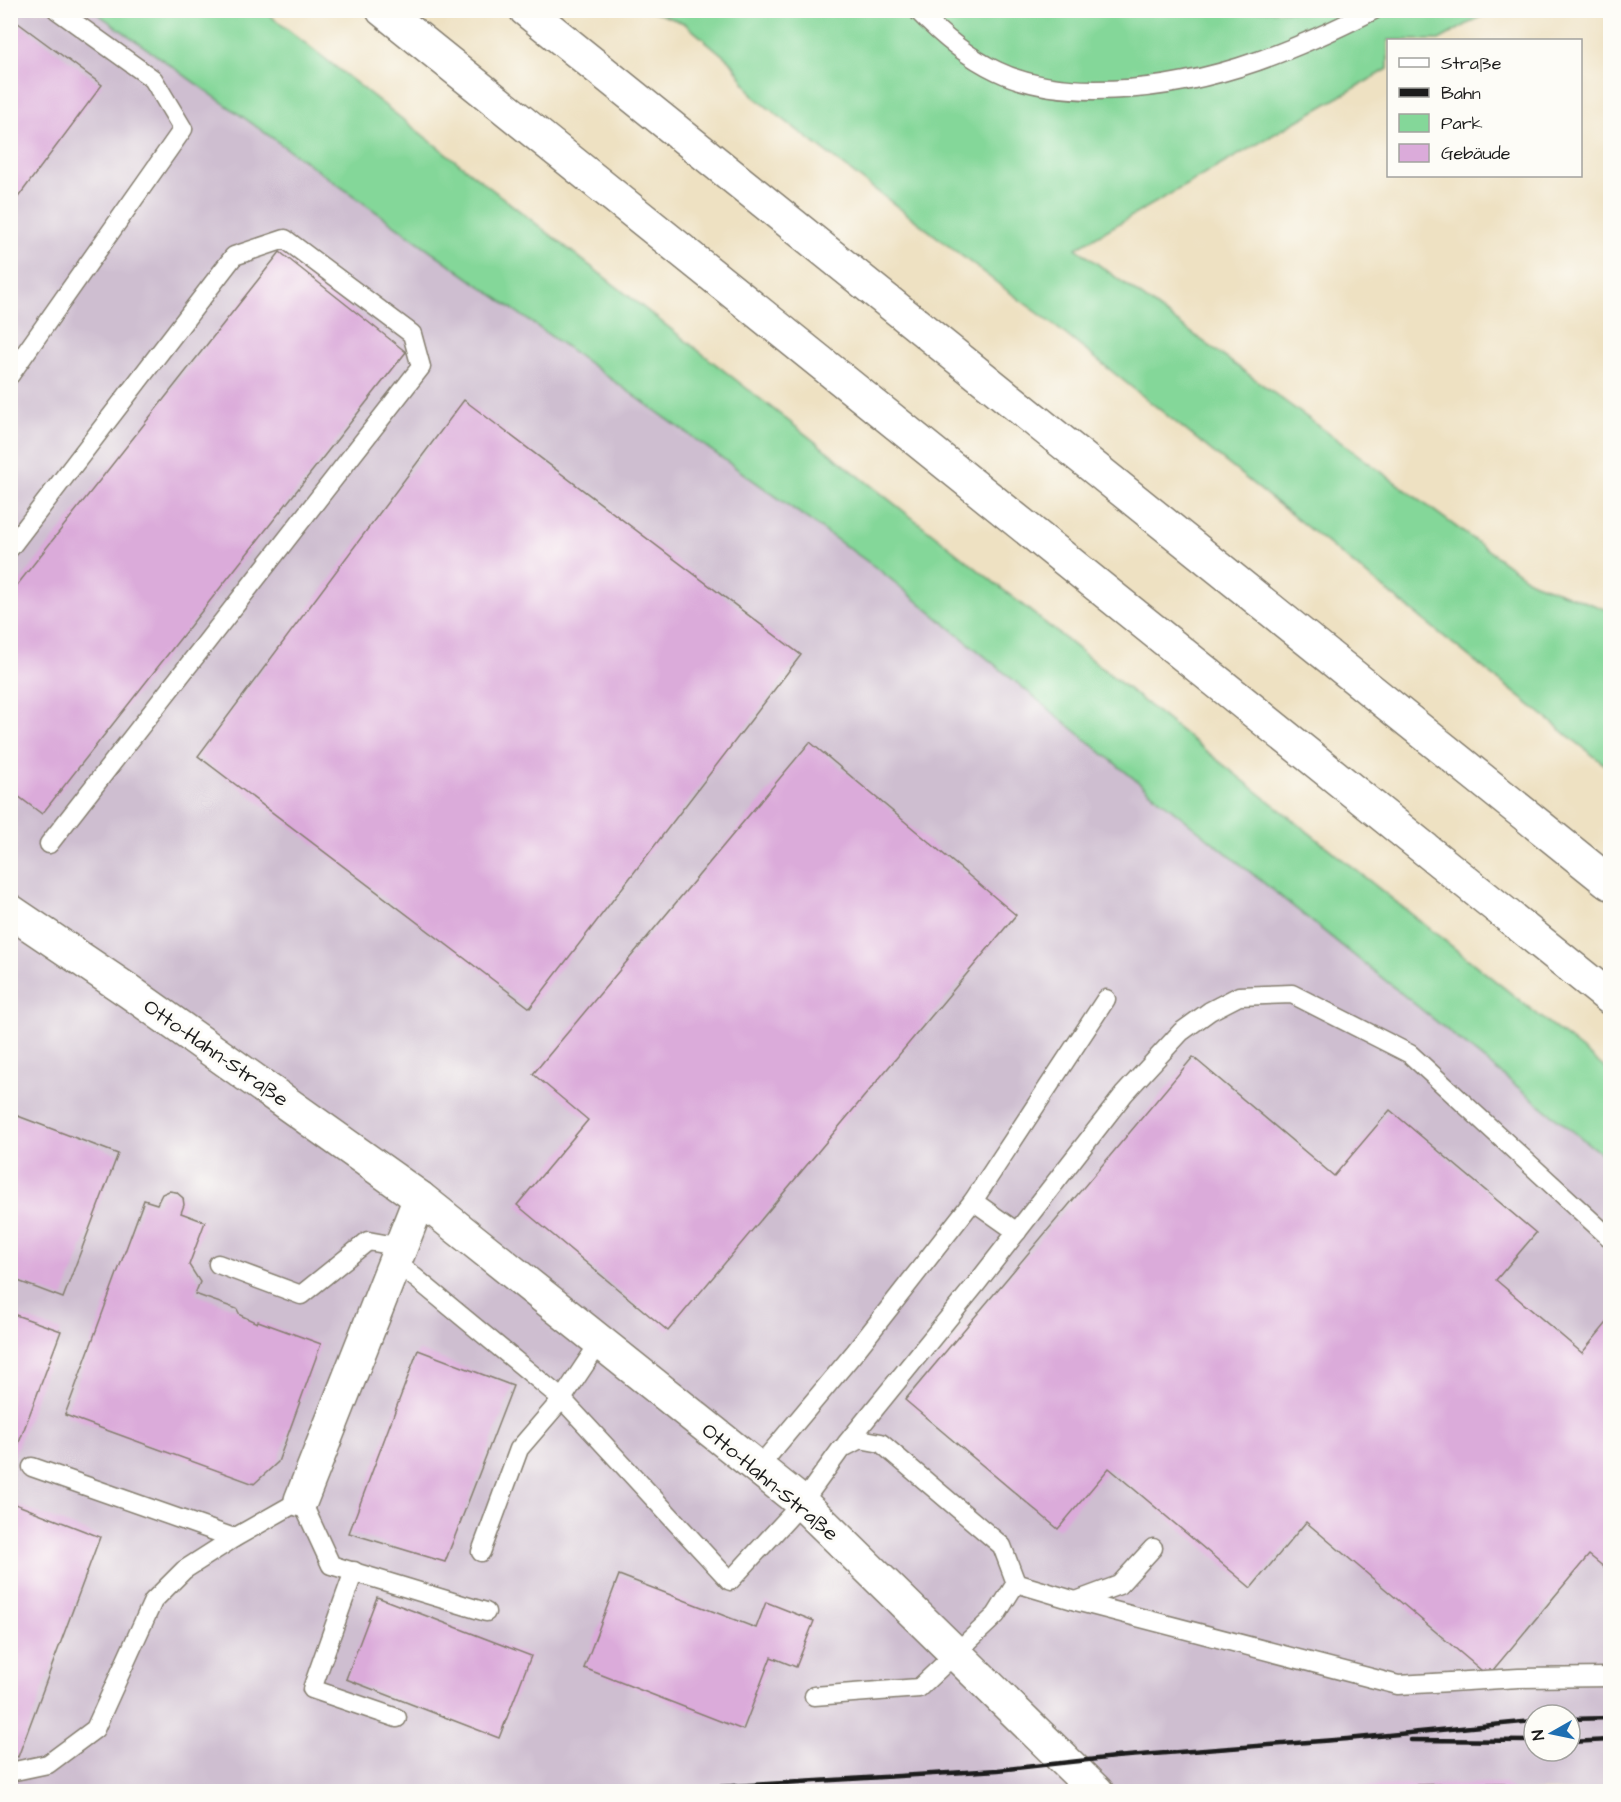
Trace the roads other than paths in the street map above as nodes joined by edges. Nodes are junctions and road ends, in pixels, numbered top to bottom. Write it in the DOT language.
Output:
graph roads {
  1 [pos="57,10"];
  2 [pos="383,10"];
  3 [pos="526,10"];
  4 [pos="917,10"];
  5 [pos="1374,10"];
  6 [pos="10,375"];
  7 [pos="10,548"];
  8 [pos="49,844"];
  9 [pos="1611,884"];
  10 [pos="10,911"];
  11 [pos="1611,998"];
  12 [pos="1106,999"];
  13 [pos="420,1198"];
  14 [pos="972,1201"];
  15 [pos="1017,1232"];
  16 [pos="1611,1238"];
  17 [pos="398,1254"];
  18 [pos="218,1264"];
  19 [pos="600,1342"];
  20 [pos="562,1398"];
  21 [pos="842,1449"];
  22 [pos="32,1467"];
  23 [pos="758,1468"];
  24 [pos="300,1500"];
  25 [pos="802,1503"];
  26 [pos="234,1538"];
  27 [pos="1153,1548"];
  28 [pos="481,1552"];
  29 [pos="354,1571"];
  30 [pos="1016,1583"];
  31 [pos="1076,1601"];
  32 [pos="486,1612"];
  33 [pos="955,1653"];
  34 [pos="1611,1677"];
  35 [pos="814,1696"];
  36 [pos="397,1718"];
  37 [pos="10,1772"];
  38 [pos="1097,1791"];
  1 -- 6 [label="lane"];
  2 -- 11 [label="main road"];
  3 -- 9 [label="main road"];
  4 -- 5 [label="lane"];
  7 -- 8 [label="lane"];
  10 -- 13 [label="main road, Otto-Hahn-Straße"];
  12 -- 14 [label="lane"];
  13 -- 17 [label="main road"];
  13 -- 19 [label="main road, Otto-Hahn-Straße"];
  14 -- 15 [label="lane"];
  14 -- 23 [label="lane"];
  15 -- 16 [label="lane"];
  15 -- 21 [label="lane"];
  17 -- 18 [label="lane"];
  17 -- 20 [label="lane"];
  17 -- 24 [label="main road"];
  19 -- 20 [label="lane"];
  19 -- 23 [label="main road, Otto-Hahn-Straße"];
  20 -- 25 [label="lane"];
  20 -- 28 [label="lane"];
  21 -- 25 [label="lane"];
  21 -- 30 [label="lane"];
  22 -- 26 [label="lane"];
  23 -- 25 [label="main road, Otto-Hahn-Straße"];
  24 -- 26 [label="lane"];
  24 -- 29 [label="lane"];
  25 -- 33 [label="main road, Otto-Hahn-Straße"];
  26 -- 37 [label="lane"];
  27 -- 31 [label="lane"];
  29 -- 32 [label="lane"];
  29 -- 36 [label="lane"];
  30 -- 31 [label="lane"];
  30 -- 33 [label="lane"];
  31 -- 34 [label="lane"];
  33 -- 35 [label="lane"];
  33 -- 38 [label="main road, Otto-Hahn-Straße"];
}
